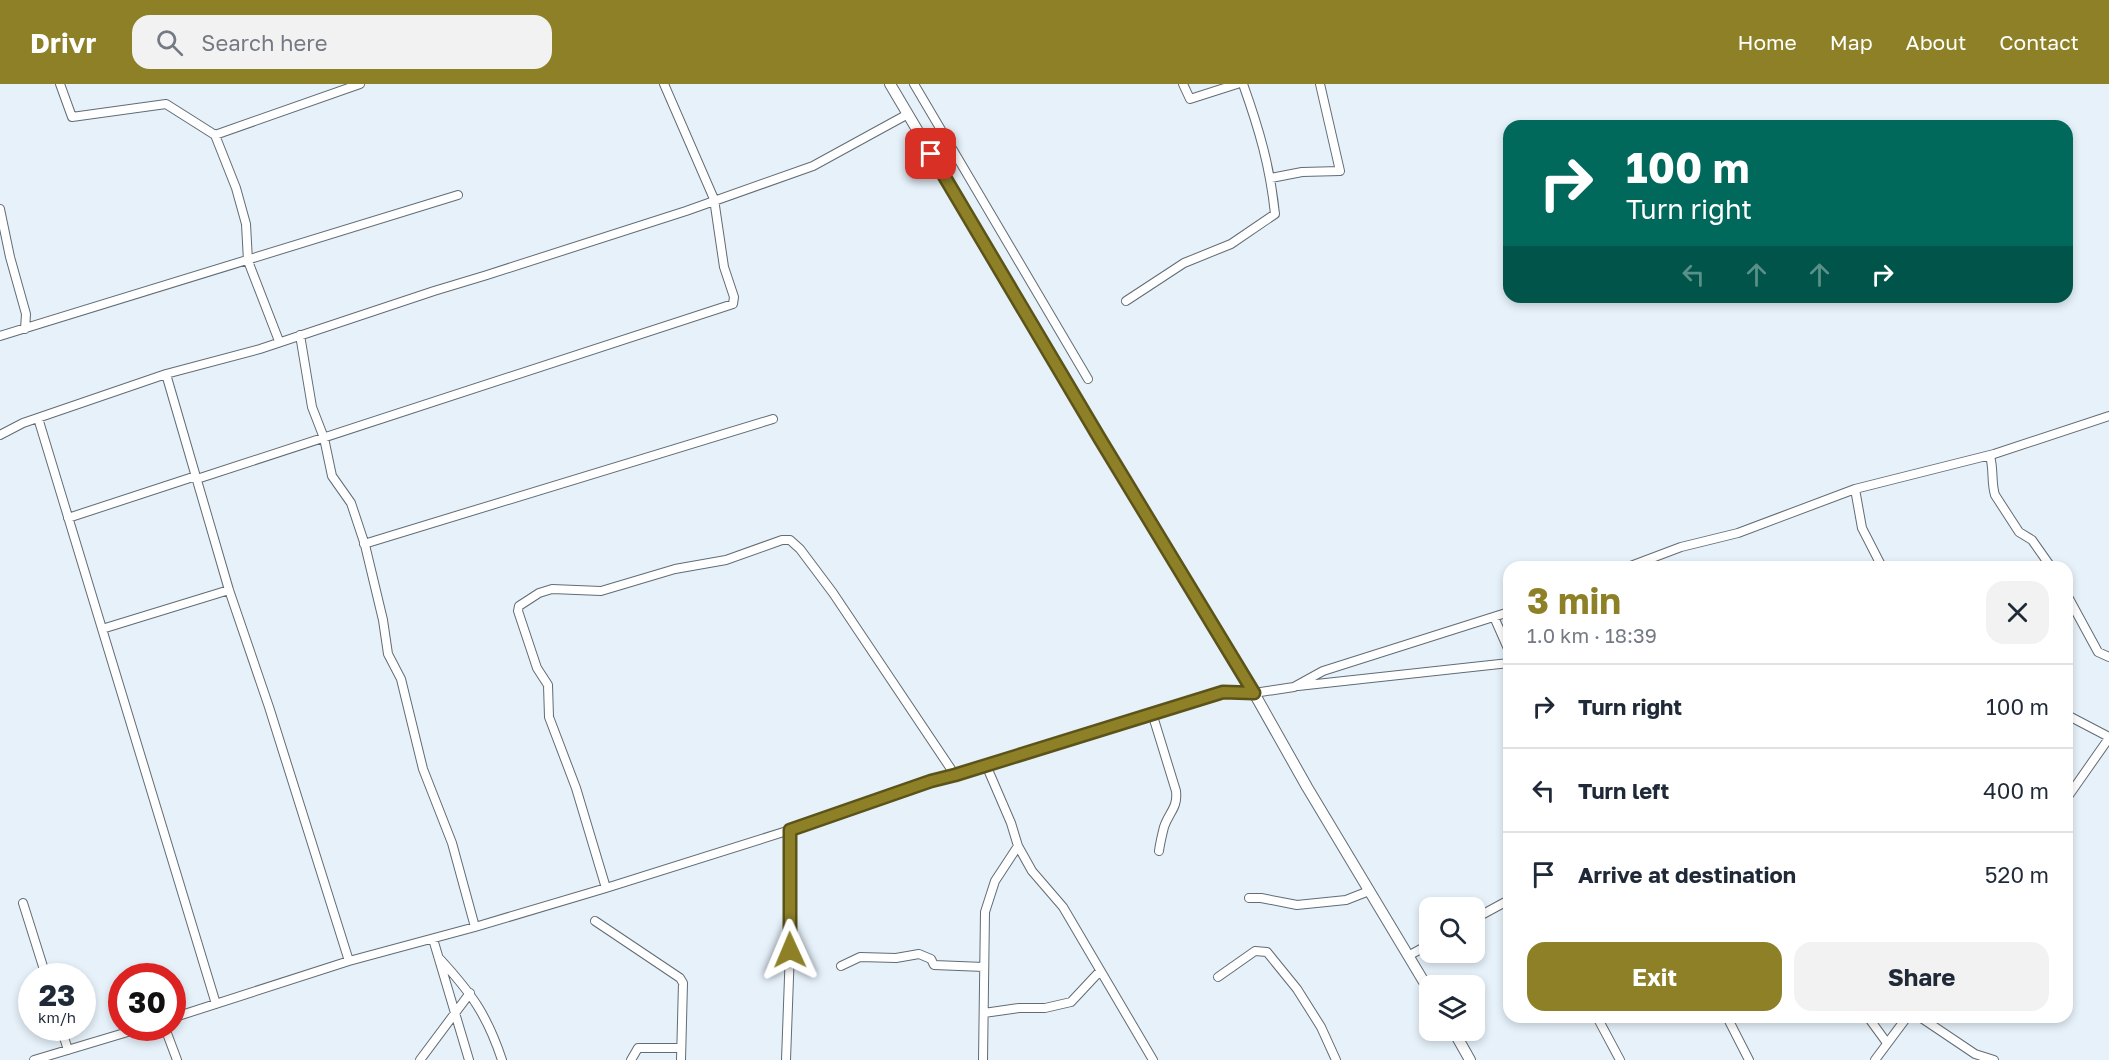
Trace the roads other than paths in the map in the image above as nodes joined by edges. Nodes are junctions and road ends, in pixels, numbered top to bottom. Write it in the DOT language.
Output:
graph roads {
  1 [pos="60,84"];
  2 [pos="360,84"];
  3 [pos="664,84"];
  4 [pos="890,84"];
  5 [pos="914,84"];
  6 [pos="1183,84"];
  7 [pos="1237,84"];
  8 [pos="1243,84"];
  9 [pos="1320,84"];
  10 [pos="908,114"];
  11 [pos="215,135"];
  12 [pos="1272,177"];
  13 [pos="458,195"];
  14 [pos="714,200"];
  15 [pos="0,209"];
  16 [pos="248,261"];
  17 [pos="1126,301"];
  18 [pos="24,329"];
  19 [pos="300,335"];
  20 [pos="0,336"];
  21 [pos="279,341"];
  22 [pos="166,374"];
  23 [pos="1089,379"];
  24 [pos="2109,416"];
  25 [pos="38,418"];
  26 [pos="773,419"];
  27 [pos="0,435"];
  28 [pos="324,438"];
  29 [pos="1994,454"];
  30 [pos="197,478"];
  31 [pos="1855,489"];
  32 [pos="68,518"];
  33 [pos="364,544"];
  34 [pos="1644,561"];
  35 [pos="1879,561"];
  36 [pos="2047,561"];
  37 [pos="229,590"];
  38 [pos="2073,607"];
  39 [pos="1503,614"];
  40 [pos="1494,617"];
  41 [pos="102,629"];
  42 [pos="1503,637"];
  43 [pos="2109,657"];
  44 [pos="1503,664"];
  45 [pos="1294,687"];
  46 [pos="1254,693"];
  47 [pos="1152,713"];
  48 [pos="2073,718"];
  49 [pos="2109,737"];
  50 [pos="986,765"];
  51 [pos="955,775"];
  52 [pos="2073,789"];
  53 [pos="790,830"];
  54 [pos="1018,846"];
  55 [pos="1159,851"];
  56 [pos="606,888"];
  57 [pos="1369,891"];
  58 [pos="1249,898"];
  59 [pos="23,903"];
  60 [pos="1503,903"];
  61 [pos="1485,913"];
  62 [pos="595,921"];
  63 [pos="475,927"];
  64 [pos="433,939"];
  65 [pos="1419,950"];
  66 [pos="438,956"];
  67 [pos="1408,956"];
  68 [pos="349,961"];
  69 [pos="42,963"];
  70 [pos="841,966"];
  71 [pos="984,967"];
  72 [pos="1100,971"];
  73 [pos="1420,975"];
  74 [pos="1218,977"];
  75 [pos="470,993"];
  76 [pos="216,1004"];
  77 [pos="984,1013"];
  78 [pos="186,1014"];
  79 [pos="456,1014"];
  80 [pos="1600,1023"];
  81 [pos="1730,1023"];
  82 [pos="1872,1023"];
  83 [pos="1902,1023"];
  84 [pos="1929,1023"];
  85 [pos="108,1038"];
  86 [pos="65,1041"];
  87 [pos="170,1041"];
  88 [pos="1459,1041"];
  89 [pos="1887,1043"];
  90 [pos="681,1048"];
  91 [pos="68,1050"];
  92 [pos="38,1059"];
  93 [pos="177,1060"];
  94 [pos="420,1060"];
  95 [pos="469,1060"];
  96 [pos="502,1060"];
  97 [pos="631,1060"];
  98 [pos="681,1060"];
  99 [pos="786,1060"];
  100 [pos="983,1060"];
  101 [pos="1153,1060"];
  102 [pos="1336,1060"];
  103 [pos="1470,1060"];
  104 [pos="1620,1060"];
  105 [pos="1749,1060"];
  106 [pos="1875,1060"];
  107 [pos="1994,1060"];
  1 -- 11 [label="street"];
  2 -- 11 [label="street"];
  3 -- 14 [label="street"];
  4 -- 10 [label="street"];
  5 -- 23 [label="street"];
  6 -- 7 [label="street"];
  8 -- 12 [label="street"];
  9 -- 12 [label="street"];
  10 -- 14 [label="street"];
  10 -- 46 [label="street"];
  11 -- 16 [label="street"];
  12 -- 17 [label="street"];
  13 -- 16 [label="street"];
  14 -- 19 [label="street"];
  14 -- 28 [label="street"];
  15 -- 18 [label="street"];
  16 -- 18 [label="street"];
  16 -- 21 [label="street"];
  18 -- 20 [label="street"];
  19 -- 21 [label="street"];
  19 -- 28 [label="street"];
  21 -- 22 [label="street"];
  22 -- 25 [label="street"];
  22 -- 30 [label="street"];
  24 -- 29 [label="street"];
  25 -- 27 [label="street"];
  25 -- 32 [label="street"];
  26 -- 33 [label="street"];
  28 -- 30 [label="street"];
  28 -- 33 [label="street"];
  29 -- 31 [label="street"];
  29 -- 36 [label="street"];
  30 -- 32 [label="street"];
  30 -- 37 [label="street"];
  31 -- 34 [label="street"];
  31 -- 35 [label="street"];
  32 -- 41 [label="street"];
  33 -- 63 [label="street"];
  37 -- 41 [label="street"];
  37 -- 68 [label="street"];
  38 -- 43 [label="street"];
  39 -- 40 [label="street"];
  40 -- 42 [label="street"];
  40 -- 45 [label="street"];
  41 -- 76 [label="street"];
  44 -- 45 [label="street"];
  45 -- 46 [label="street"];
  46 -- 47 [label="street"];
  46 -- 57 [label="street"];
  47 -- 50 [label="street"];
  47 -- 55 [label="street"];
  48 -- 49 [label="street"];
  49 -- 52 [label="street"];
  50 -- 51 [label="street"];
  50 -- 54 [label="street"];
  51 -- 53 [label="street"];
  51 -- 56 [label="street"];
  53 -- 56 [label="street"];
  53 -- 99 [label="street"];
  54 -- 71 [label="street"];
  54 -- 72 [label="street"];
  56 -- 63 [label="street"];
  57 -- 58 [label="street"];
  57 -- 67 [label="street"];
  59 -- 69 [label="street"];
  60 -- 61 [label="street"];
  62 -- 90 [label="street"];
  63 -- 64 [label="street"];
  64 -- 66 [label="street"];
  64 -- 68 [label="street"];
  65 -- 67 [label="street"];
  66 -- 75 [label="street"];
  66 -- 79 [label="street"];
  67 -- 73 [label="street"];
  68 -- 76 [label="street"];
  70 -- 71 [label="street"];
  71 -- 77 [label="street"];
  72 -- 77 [label="street"];
  72 -- 101 [label="street"];
  74 -- 102 [label="street"];
  75 -- 79 [label="street"];
  75 -- 96 [label="street"];
  76 -- 78 [label="street"];
  77 -- 100 [label="street"];
  79 -- 94 [label="street"];
  79 -- 95 [label="street"];
  80 -- 104 [label="street"];
  81 -- 105 [label="street"];
  82 -- 89 [label="street"];
  83 -- 89 [label="street"];
  84 -- 107 [label="street"];
  85 -- 91 [label="street"];
  86 -- 91 [label="street"];
  87 -- 93 [label="street"];
  88 -- 103 [label="street"];
  89 -- 106 [label="street"];
  90 -- 97 [label="street"];
  90 -- 98 [label="street"];
  91 -- 92 [label="street"];
}
